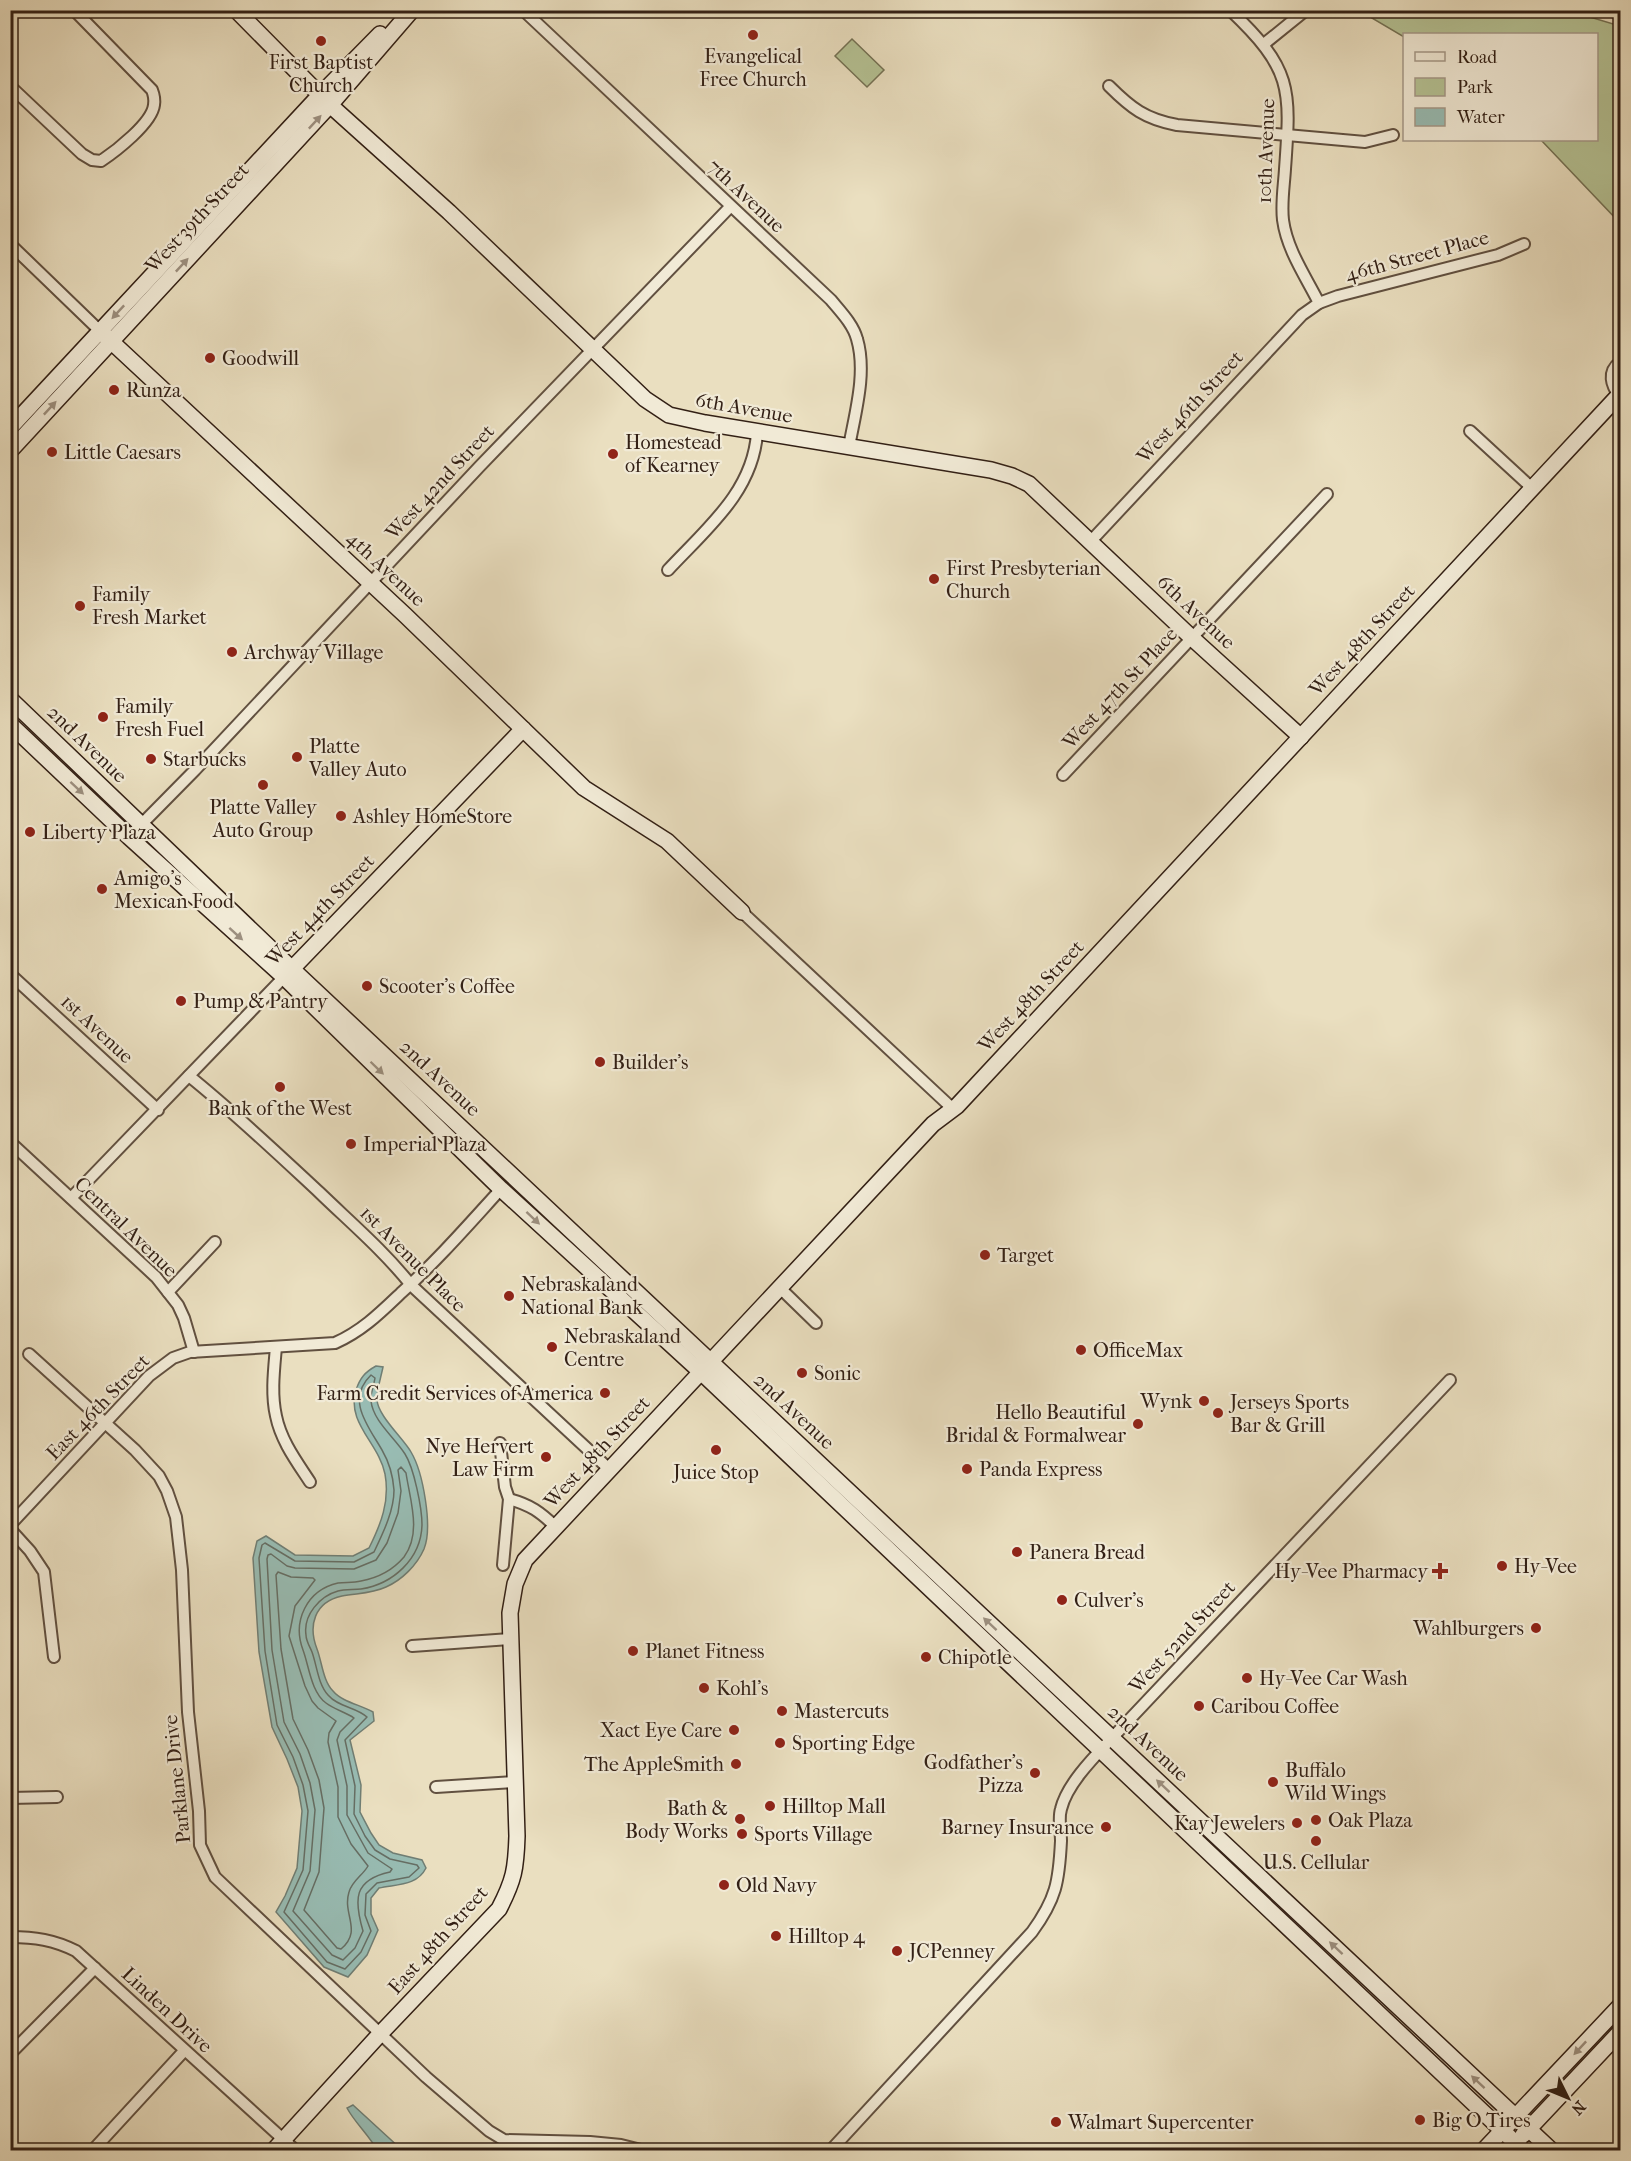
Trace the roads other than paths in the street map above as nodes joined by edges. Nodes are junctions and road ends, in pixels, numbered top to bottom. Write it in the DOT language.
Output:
graph roads {
  1 [pos="74,10"];
  2 [pos="236,10"];
  3 [pos="403,10"];
  4 [pos="412,10"];
  5 [pos="523,10"];
  6 [pos="1230,10"];
  7 [pos="1306,10"];
  8 [pos="1610,10"];
  9 [pos="1620,14"];
  10 [pos="1264,44"];
  11 [pos="10,86"];
  12 [pos="1109,86"];
  13 [pos="325,100"];
  14 [pos="1288,135"];
  15 [pos="1393,135"];
  16 [pos="730,207"];
  17 [pos="10,244"];
  18 [pos="1524,244"];
  19 [pos="1319,303"];
  20 [pos="100,331"];
  21 [pos="112,342"];
  22 [pos="591,349"];
  23 [pos="1620,362"];
  24 [pos="1620,396"];
  25 [pos="10,428"];
  26 [pos="1470,431"];
  27 [pos="757,433"];
  28 [pos="849,447"];
  29 [pos="10,452"];
  30 [pos="1533,489"];
  31 [pos="1327,494"];
  32 [pos="1091,541"];
  33 [pos="668,570"];
  34 [pos="370,584"];
  35 [pos="1192,638"];
  36 [pos="10,699"];
  37 [pos="10,724"];
  38 [pos="523,729"];
  39 [pos="1301,737"];
  40 [pos="1063,775"];
  41 [pos="141,825"];
  42 [pos="129,837"];
  43 [pos="742,912"];
  44 [pos="288,973"];
  45 [pos="10,975"];
  46 [pos="189,1076"];
  47 [pos="953,1109"];
  48 [pos="158,1110"];
  49 [pos="10,1142"];
  50 [pos="501,1189"];
  51 [pos="71,1198"];
  52 [pos="215,1242"];
  53 [pos="411,1285"];
  54 [pos="780,1288"];
  55 [pos="168,1292"];
  56 [pos="816,1323"];
  57 [pos="276,1347"];
  58 [pos="194,1352"];
  59 [pos="29,1354"];
  60 [pos="706,1367"];
  61 [pos="1450,1380"];
  62 [pos="106,1422"];
  63 [pos="500,1443"];
  64 [pos="609,1469"];
  65 [pos="310,1482"];
  66 [pos="509,1499"];
  67 [pos="10,1524"];
  68 [pos="556,1527"];
  69 [pos="10,1529"];
  70 [pos="503,1565"];
  71 [pos="510,1639"];
  72 [pos="412,1646"];
  73 [pos="54,1657"];
  74 [pos="1112,1738"];
  75 [pos="1100,1751"];
  76 [pos="515,1782"];
  77 [pos="436,1787"];
  78 [pos="57,1797"];
  79 [pos="10,1798"];
  80 [pos="10,1937"];
  81 [pos="95,1968"];
  82 [pos="1617,2016"];
  83 [pos="1620,2032"];
  84 [pos="380,2034"];
  85 [pos="184,2051"];
  86 [pos="10,2054"];
  87 [pos="1515,2117"];
  88 [pos="1529,2129"];
  89 [pos="1503,2131"];
  90 [pos="535,2146"];
  91 [pos="284,2147"];
  92 [pos="1516,2148"];
  93 [pos="634,2150"];
  94 [pos="93,2151"];
  95 [pos="831,2151"];
  96 [pos="1484,2151"];
  97 [pos="1551,2151"];
  1 -- 11 [label="street"];
  2 -- 13 [label="main road, 6th Avenue"];
  3 -- 13 [label="main road, West 39th Street"];
  4 -- 13 [label="main road, West 39th Street"];
  5 -- 16 [label="street, 7th Avenue"];
  6 -- 10 [label="street, 10th Avenue"];
  7 -- 10 [label="street"];
  8 -- 9 [label="street"];
  10 -- 14 [label="street, 10th Avenue"];
  12 -- 14 [label="street"];
  13 -- 20 [label="main road, West 39th Street, one-way"];
  21 -- 13 [label="main road, West 39th Street, one-way"];
  13 -- 22 [label="main road, 6th Avenue"];
  14 -- 15 [label="street"];
  14 -- 19 [label="street, 10th Avenue"];
  16 -- 22 [label="street, West 42nd Street"];
  16 -- 28 [label="street, 7th Avenue"];
  17 -- 20 [label="street, 4th Avenue"];
  18 -- 19 [label="street, 46th Street Place"];
  19 -- 32 [label="street, West 46th Street"];
  20 -- 21 [label="main road, 4th Avenue"];
  20 -- 25 [label="main road, West 39th Street"];
  29 -- 21 [label="main road, West 39th Street, one-way"];
  21 -- 34 [label="main road, 4th Avenue"];
  22 -- 27 [label="main road, 6th Avenue"];
  22 -- 34 [label="street, West 42nd Street"];
  23 -- 24 [label="street, West 48th Street"];
  24 -- 30 [label="main road, West 48th Street"];
  26 -- 30 [label="street"];
  27 -- 28 [label="main road, 6th Avenue"];
  27 -- 33 [label="street"];
  28 -- 32 [label="main road, 6th Avenue"];
  30 -- 39 [label="main road, West 48th Street"];
  31 -- 35 [label="street, West 47th St Place"];
  32 -- 35 [label="main road, 6th Avenue"];
  34 -- 38 [label="main road, 4th Avenue"];
  34 -- 41 [label="street, West 42nd Street"];
  35 -- 39 [label="main road, 6th Avenue"];
  35 -- 40 [label="street, West 47th St Place"];
  36 -- 41 [label="main road, 2nd Avenue"];
  37 -- 42 [label="main road, 2nd Avenue, one-way"];
  38 -- 43 [label="main road, 4th Avenue"];
  38 -- 44 [label="main road, West 44th Street"];
  39 -- 47 [label="main road, West 48th Street"];
  41 -- 42 [label="street, West 42nd Street"];
  41 -- 44 [label="main road, 2nd Avenue"];
  42 -- 44 [label="main road, 2nd Avenue, one-way"];
  43 -- 47 [label="street"];
  44 -- 46 [label="street, West 44th Street"];
  44 -- 50 [label="main road, 2nd Avenue, one-way"];
  44 -- 60 [label="main road, 2nd Avenue"];
  45 -- 48 [label="street, 1st Avenue"];
  46 -- 48 [label="street, West 44th Street"];
  46 -- 53 [label="street, 1st Avenue Place"];
  47 -- 54 [label="main road, West 48th Street"];
  48 -- 51 [label="street, West 44th Street"];
  49 -- 51 [label="street, Central Avenue"];
  50 -- 53 [label="street"];
  50 -- 60 [label="main road, 2nd Avenue, one-way"];
  51 -- 55 [label="street, Central Avenue"];
  52 -- 55 [label="street"];
  53 -- 57 [label="street"];
  53 -- 64 [label="street, 1st Avenue Place"];
  54 -- 56 [label="street"];
  54 -- 60 [label="main road, West 48th Street"];
  55 -- 58 [label="street, Central Avenue"];
  57 -- 58 [label="street"];
  57 -- 65 [label="street"];
  58 -- 62 [label="street, East 46th Street"];
  59 -- 62 [label="street, Parklane Drive"];
  60 -- 64 [label="main road, West 48th Street"];
  74 -- 60 [label="main road, 2nd Avenue, one-way"];
  60 -- 75 [label="main road, 2nd Avenue"];
  61 -- 74 [label="street, West 52nd Street"];
  62 -- 67 [label="street, East 46th Street"];
  62 -- 84 [label="street, Parklane Drive"];
  63 -- 66 [label="street"];
  64 -- 68 [label="main road, West 48th Street"];
  66 -- 68 [label="street"];
  66 -- 70 [label="street"];
  68 -- 71 [label="main road, West 48th Street"];
  69 -- 73 [label="street"];
  71 -- 72 [label="street"];
  71 -- 76 [label="main road, East 48th Street"];
  74 -- 75 [label="street, West 52nd Street"];
  87 -- 74 [label="main road, 2nd Avenue, one-way"];
  75 -- 89 [label="main road, 2nd Avenue"];
  75 -- 95 [label="street, West 52nd Street"];
  76 -- 77 [label="street"];
  76 -- 84 [label="main road, East 48th Street"];
  78 -- 79 [label="street"];
  80 -- 81 [label="street, Linden Drive"];
  81 -- 85 [label="street, Linden Drive"];
  81 -- 86 [label="street"];
  82 -- 87 [label="main road, one-way"];
  83 -- 88 [label="main road"];
  84 -- 90 [label="street, Parklane Drive"];
  84 -- 91 [label="main road, East 48th Street"];
  85 -- 91 [label="street, Linden Drive"];
  85 -- 94 [label="street"];
  87 -- 88 [label="main road, 2nd Avenue"];
  87 -- 89 [label="main road"];
  88 -- 92 [label="main road"];
  88 -- 97 [label="main road, 2nd Avenue"];
  89 -- 92 [label="main road, 2nd Avenue"];
  89 -- 96 [label="main road"];
  90 -- 93 [label="street, Parklane Drive"];
}
